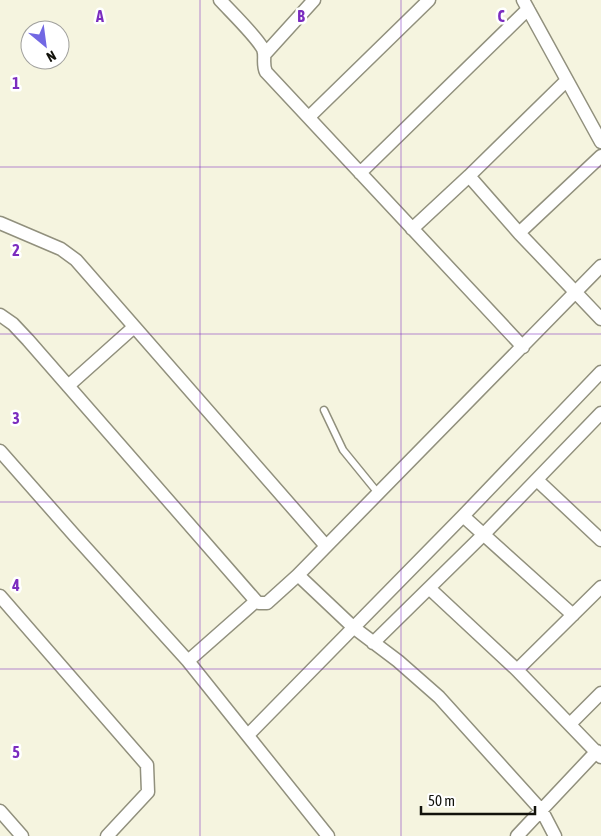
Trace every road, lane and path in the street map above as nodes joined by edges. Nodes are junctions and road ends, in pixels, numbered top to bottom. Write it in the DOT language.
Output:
graph roads {
  1 [pos="220,0"];
  2 [pos="314,0"];
  3 [pos="429,0"];
  4 [pos="526,5"];
  5 [pos="265,54"];
  6 [pos="567,80"];
  7 [pos="309,117"];
  8 [pos="601,142"];
  9 [pos="601,156"];
  10 [pos="360,173"];
  11 [pos="469,176"];
  12 [pos="0,223"];
  13 [pos="412,229"];
  14 [pos="519,233"];
  15 [pos="601,266"];
  16 [pos="575,293"];
  17 [pos="0,315"];
  18 [pos="601,319"];
  19 [pos="134,326"];
  20 [pos="523,347"];
  21 [pos="601,372"];
  22 [pos="68,386"];
  23 [pos="324,410"];
  24 [pos="601,413"];
  25 [pos="0,451"];
  26 [pos="537,480"];
  27 [pos="378,493"];
  28 [pos="465,519"];
  29 [pos="601,521"];
  30 [pos="592,531"];
  31 [pos="481,532"];
  32 [pos="601,540"];
  33 [pos="326,546"];
  34 [pos="298,575"];
  35 [pos="601,586"];
  36 [pos="429,588"];
  37 [pos="0,596"];
  38 [pos="256,601"];
  39 [pos="573,615"];
  40 [pos="356,630"];
  41 [pos="372,643"];
  42 [pos="188,661"];
  43 [pos="517,670"];
  44 [pos="601,693"];
  45 [pos="570,724"];
  46 [pos="249,736"];
  47 [pos="599,754"];
  48 [pos="0,811"];
  49 [pos="542,811"];
  50 [pos="22,836"];
  51 [pos="107,836"];
  52 [pos="328,836"];
  53 [pos="517,836"];
  54 [pos="555,836"];
  1 -- 5 [label="street"];
  2 -- 5 [label="street"];
  3 -- 7 [label="street"];
  4 -- 6 [label="street"];
  4 -- 10 [label="street"];
  5 -- 7 [label="street"];
  6 -- 8 [label="street"];
  6 -- 11 [label="street"];
  7 -- 10 [label="street"];
  9 -- 14 [label="street"];
  10 -- 13 [label="street"];
  11 -- 13 [label="street"];
  11 -- 14 [label="street"];
  12 -- 19 [label="street"];
  13 -- 20 [label="street"];
  14 -- 16 [label="street"];
  15 -- 16 [label="street"];
  16 -- 18 [label="street"];
  16 -- 20 [label="street"];
  17 -- 22 [label="street"];
  19 -- 22 [label="street"];
  19 -- 33 [label="street"];
  20 -- 27 [label="street"];
  21 -- 28 [label="street"];
  22 -- 38 [label="street"];
  23 -- 27 [label="lane"];
  24 -- 26 [label="street"];
  25 -- 42 [label="street"];
  26 -- 30 [label="street"];
  26 -- 31 [label="street"];
  27 -- 33 [label="street"];
  28 -- 31 [label="street"];
  28 -- 40 [label="street"];
  29 -- 30 [label="street"];
  30 -- 32 [label="street"];
  31 -- 36 [label="street"];
  31 -- 39 [label="street"];
  33 -- 34 [label="street"];
  34 -- 38 [label="street"];
  34 -- 40 [label="street"];
  35 -- 39 [label="street"];
  36 -- 41 [label="street"];
  36 -- 43 [label="street"];
  37 -- 51 [label="street"];
  38 -- 42 [label="street"];
  39 -- 43 [label="street"];
  40 -- 41 [label="street"];
  40 -- 46 [label="street"];
  41 -- 49 [label="street"];
  42 -- 46 [label="street"];
  43 -- 45 [label="street"];
  44 -- 45 [label="street"];
  45 -- 47 [label="street"];
  46 -- 52 [label="street"];
  47 -- 49 [label="street"];
  48 -- 50 [label="street"];
  49 -- 53 [label="street"];
  49 -- 54 [label="street"];
}
